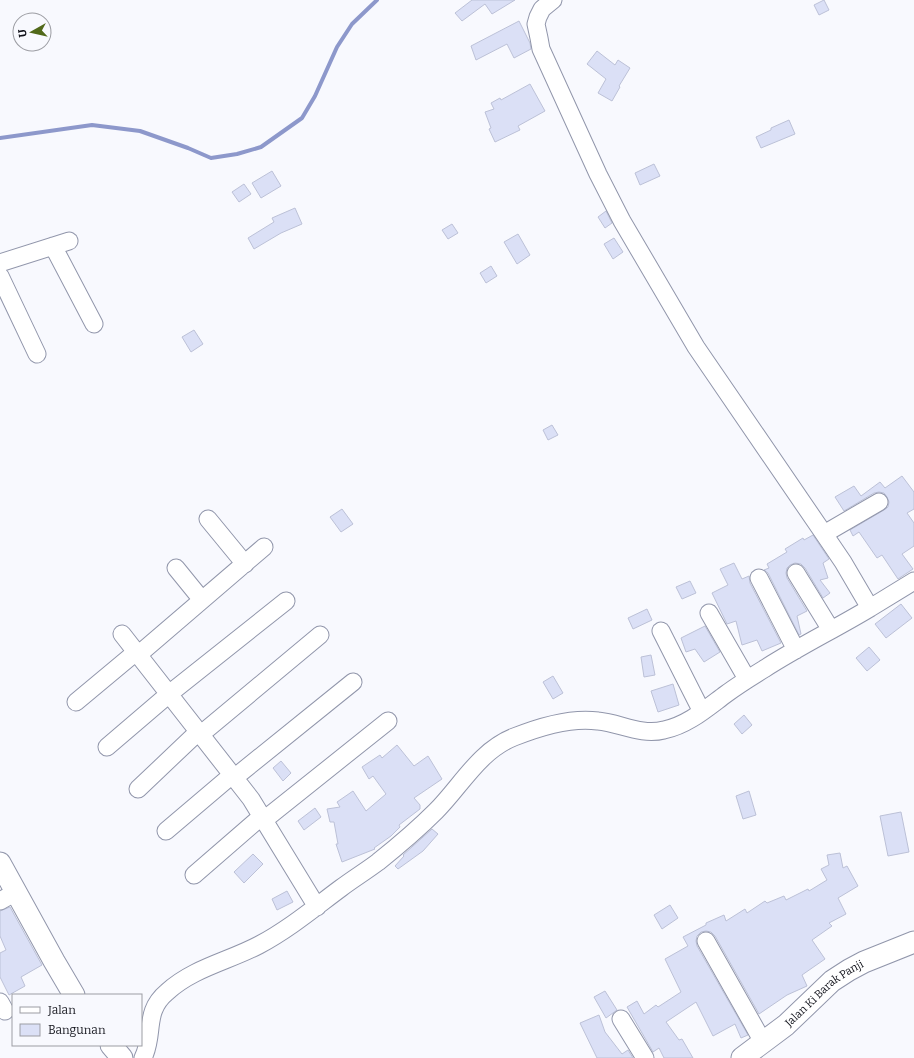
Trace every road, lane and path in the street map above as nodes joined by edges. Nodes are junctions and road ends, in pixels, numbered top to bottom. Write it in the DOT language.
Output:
graph roads {
  1 [pos="553,0"];
  2 [pos="0,263"];
  3 [pos="0,276"];
  4 [pos="94,324"];
  5 [pos="37,354"];
  6 [pos="879,502"];
  7 [pos="208,519"];
  8 [pos="824,534"];
  9 [pos="264,547"];
  10 [pos="245,564"];
  11 [pos="176,568"];
  12 [pos="796,573"];
  13 [pos="759,578"];
  14 [pos="914,581"];
  15 [pos="202,600"];
  16 [pos="286,600"];
  17 [pos="870,608"];
  18 [pos="709,613"];
  19 [pos="831,630"];
  20 [pos="661,631"];
  21 [pos="122,634"];
  22 [pos="320,635"];
  23 [pos="796,650"];
  24 [pos="137,653"];
  25 [pos="747,680"];
  26 [pos="353,682"];
  27 [pos="169,694"];
  28 [pos="76,702"];
  29 [pos="702,712"];
  30 [pos="388,721"];
  31 [pos="199,733"];
  32 [pos="107,747"];
  33 [pos="233,776"];
  34 [pos="138,789"];
  35 [pos="263,818"];
  36 [pos="166,831"];
  37 [pos="0,863"];
  38 [pos="194,875"];
  39 [pos="8,896"];
  40 [pos="317,907"];
  41 [pos="706,941"];
  42 [pos="914,942"];
  43 [pos="73,994"];
  44 [pos="621,1019"];
  45 [pos="763,1042"];
  46 [pos="112,1046"];
  47 [pos="122,1058"];
  48 [pos="143,1058"];
  49 [pos="645,1058"];
  50 [pos="742,1058"];
  1 -- 8 [label="street"];
  2 -- 4 [label="street"];
  3 -- 5 [label="street"];
  6 -- 8 [label="street"];
  7 -- 10 [label="street"];
  8 -- 17 [label="street"];
  9 -- 10 [label="street"];
  10 -- 15 [label="street"];
  11 -- 15 [label="street"];
  12 -- 19 [label="street"];
  13 -- 23 [label="street"];
  14 -- 17 [label="street"];
  15 -- 24 [label="street"];
  16 -- 27 [label="street"];
  17 -- 19 [label="street"];
  18 -- 25 [label="street"];
  19 -- 23 [label="street"];
  20 -- 29 [label="street"];
  21 -- 24 [label="street"];
  22 -- 31 [label="street"];
  23 -- 25 [label="street"];
  24 -- 27 [label="street"];
  24 -- 28 [label="street"];
  25 -- 29 [label="street"];
  26 -- 33 [label="street"];
  27 -- 31 [label="street"];
  27 -- 32 [label="street"];
  29 -- 40 [label="street"];
  30 -- 35 [label="street"];
  31 -- 33 [label="street"];
  31 -- 34 [label="street"];
  33 -- 35 [label="street"];
  33 -- 36 [label="street"];
  35 -- 38 [label="street"];
  35 -- 40 [label="street"];
  37 -- 39 [label="street"];
  39 -- 43 [label="street"];
  40 -- 48 [label="street"];
  41 -- 45 [label="street"];
  42 -- 45 [label="street, Jalan Ki Barak Panji"];
  44 -- 49 [label="street"];
  45 -- 50 [label="street, Jalan Ki Barak Panji"];
  46 -- 47 [label="street"];
}
